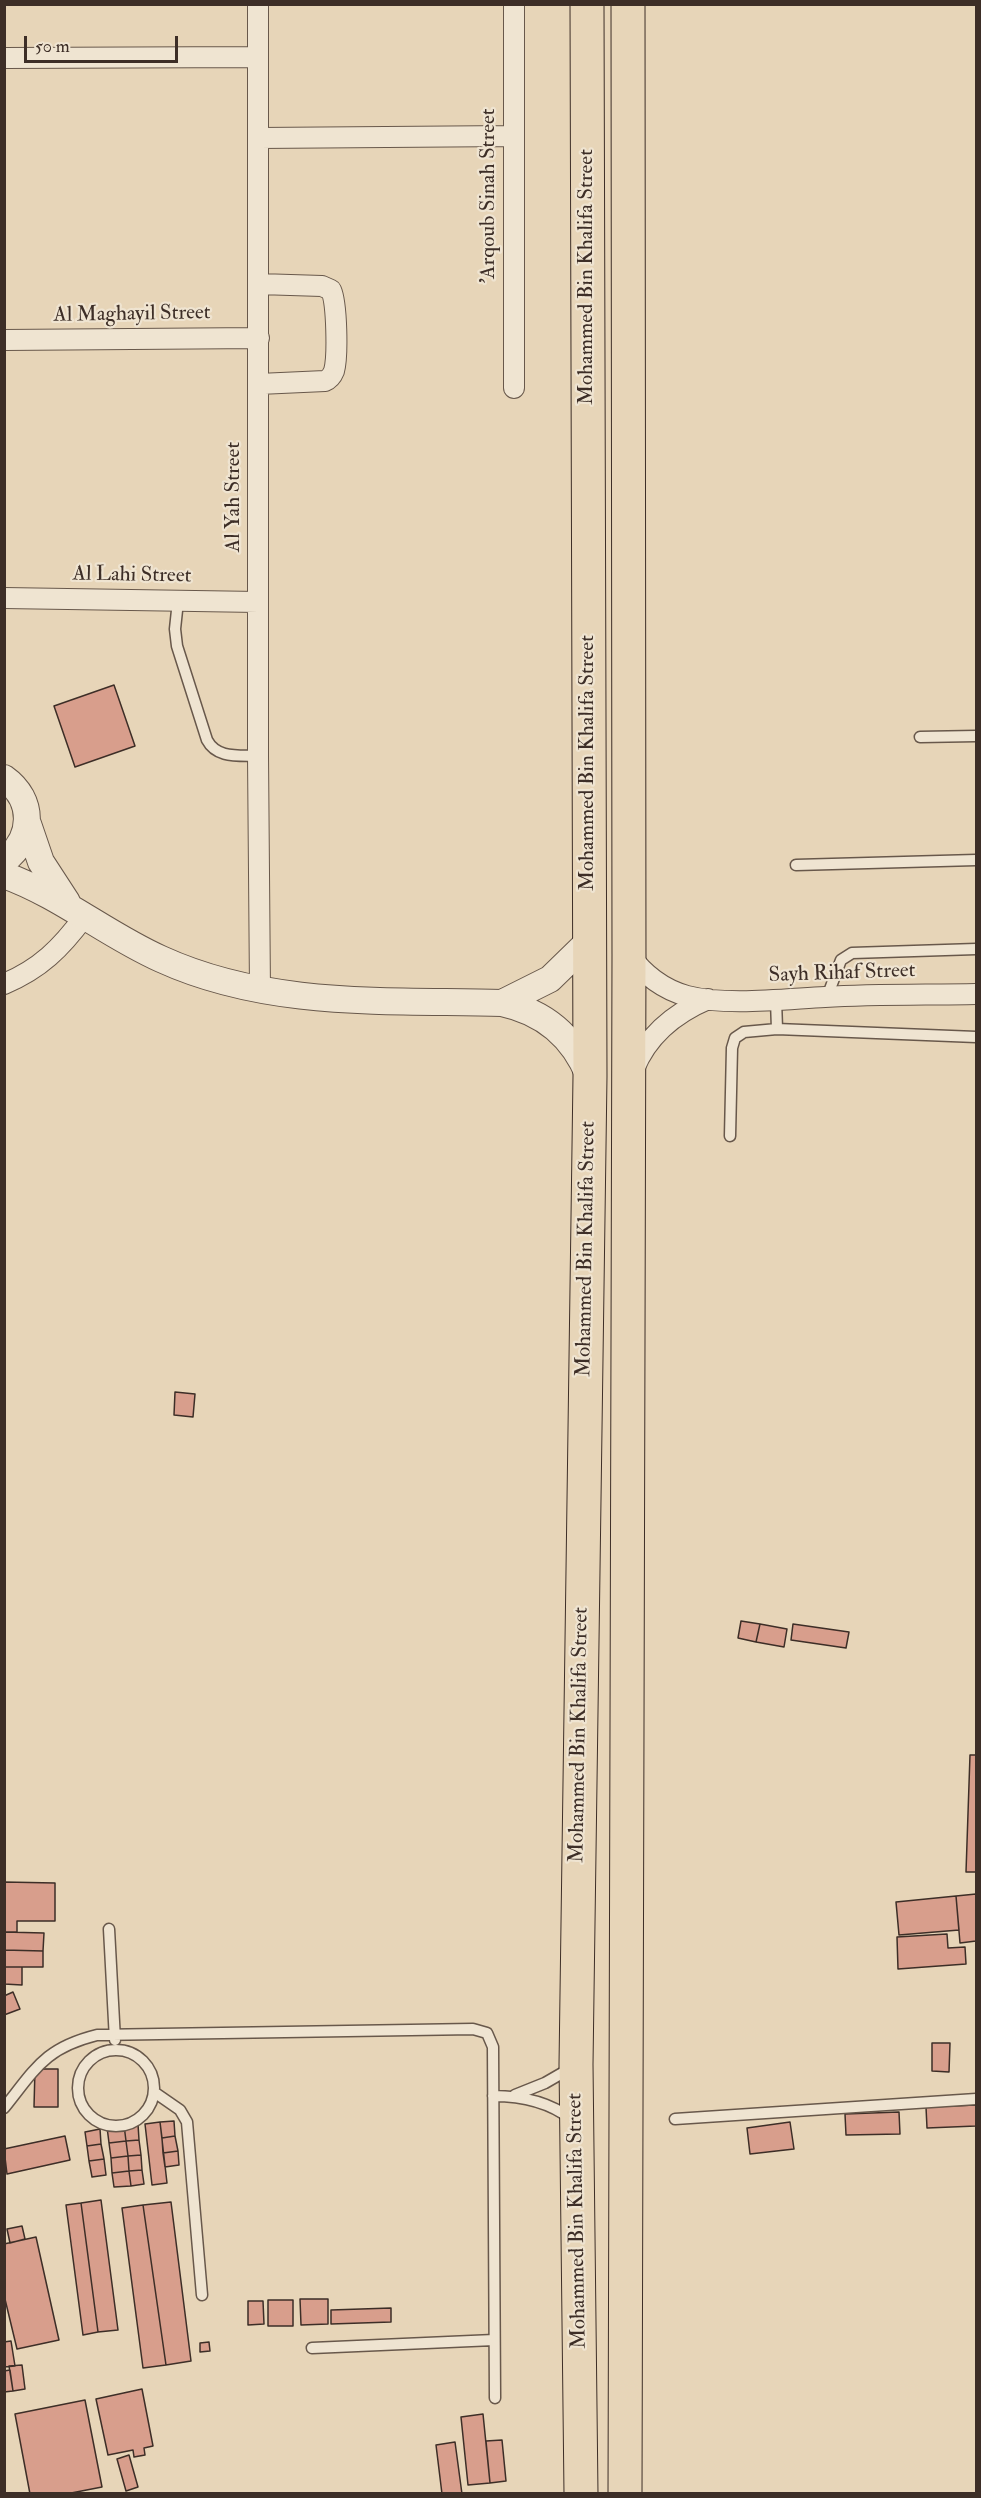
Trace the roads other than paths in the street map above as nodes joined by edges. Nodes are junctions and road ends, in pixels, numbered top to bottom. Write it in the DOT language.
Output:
graph roads {
  1 [pos="258,4"];
  2 [pos="514,4"];
  3 [pos="587,4"];
  4 [pos="628,4"];
  5 [pos="258,57"];
  6 [pos="4,58"];
  7 [pos="513,136"];
  8 [pos="259,138"];
  9 [pos="259,284"];
  10 [pos="259,338"];
  11 [pos="4,340"];
  12 [pos="259,384"];
  13 [pos="514,388"];
  14 [pos="4,598"];
  15 [pos="178,601"];
  16 [pos="258,602"];
  17 [pos="976,736"];
  18 [pos="920,737"];
  19 [pos="258,756"];
  20 [pos="4,778"];
  21 [pos="28,824"];
  22 [pos="976,860"];
  23 [pos="4,861"];
  24 [pos="796,865"];
  25 [pos="4,875"];
  26 [pos="79,914"];
  27 [pos="588,942"];
  28 [pos="976,949"];
  29 [pos="629,954"];
  30 [pos="4,984"];
  31 [pos="260,990"];
  32 [pos="976,994"];
  33 [pos="827,997"];
  34 [pos="708,999"];
  35 [pos="776,1000"];
  36 [pos="502,1003"];
  37 [pos="777,1029"];
  38 [pos="976,1037"];
  39 [pos="590,1076"];
  40 [pos="628,1085"];
  41 [pos="730,1136"];
  42 [pos="109,1929"];
  43 [pos="114,2033"];
  44 [pos="115,2049"];
  45 [pos="576,2064"];
  46 [pos="154,2092"];
  47 [pos="493,2096"];
  48 [pos="512,2096"];
  49 [pos="976,2099"];
  50 [pos="4,2108"];
  51 [pos="675,2119"];
  52 [pos="578,2125"];
  53 [pos="202,2295"];
  54 [pos="494,2340"];
  55 [pos="312,2348"];
  56 [pos="495,2398"];
  57 [pos="581,2493"];
  58 [pos="625,2493"];
  1 -- 5 [label="street, Al Yah Street"];
  2 -- 7 [label="street, 'Arqoub Sinah Street"];
  3 -- 27 [label="highway, Mohammed Bin Khalifa Street"];
  4 -- 29 [label="highway, Mohammed Bin Khalifa Street"];
  5 -- 6 [label="street"];
  5 -- 8 [label="street, Al Yah Street"];
  7 -- 8 [label="street"];
  7 -- 13 [label="street, 'Arqoub Sinah Street"];
  8 -- 9 [label="street, Al Yah Street"];
  9 -- 10 [label="street, Al Yah Street"];
  9 -- 12 [label="street"];
  10 -- 11 [label="street, Al Maghayil Street"];
  10 -- 12 [label="street, Al Yah Street"];
  12 -- 16 [label="street, Al Yah Street"];
  14 -- 15 [label="street, Al Lahi Street"];
  15 -- 16 [label="street, Al Lahi Street"];
  15 -- 19 [label="lane"];
  16 -- 19 [label="street, Al Yah Street"];
  17 -- 18 [label="lane"];
  19 -- 31 [label="street, Al Yah Street"];
  20 -- 21 [label="street"];
  21 -- 23 [label="street"];
  21 -- 26 [label="street"];
  22 -- 24 [label="lane"];
  25 -- 26 [label="street"];
  26 -- 30 [label="street"];
  26 -- 31 [label="street"];
  27 -- 36 [label="street"];
  27 -- 39 [label="highway, Mohammed Bin Khalifa Street"];
  28 -- 33 [label="lane"];
  29 -- 34 [label="street, Sayh Rihaf Street"];
  29 -- 40 [label="highway, Mohammed Bin Khalifa Street"];
  31 -- 36 [label="street"];
  32 -- 33 [label="street, Sayh Rihaf Street"];
  33 -- 35 [label="street, Sayh Rihaf Street"];
  34 -- 35 [label="street, Sayh Rihaf Street"];
  34 -- 40 [label="street, Sayh Rihaf Street"];
  35 -- 37 [label="lane"];
  36 -- 39 [label="street"];
  37 -- 38 [label="lane"];
  37 -- 41 [label="lane"];
  39 -- 45 [label="highway, Mohammed Bin Khalifa Street"];
  40 -- 58 [label="highway, Mohammed Bin Khalifa Street"];
  42 -- 43 [label="lane"];
  43 -- 44 [label="lane"];
  43 -- 47 [label="lane"];
  43 -- 50 [label="lane"];
  44 -- 46 [label="lane"];
  44 -- 46 [label="lane"];
  45 -- 48 [label="lane"];
  45 -- 52 [label="highway, Mohammed Bin Khalifa Street"];
  46 -- 53 [label="lane"];
  47 -- 48 [label="lane"];
  47 -- 54 [label="lane"];
  48 -- 52 [label="lane"];
  49 -- 51 [label="lane"];
  52 -- 57 [label="highway, Mohammed Bin Khalifa Street"];
  54 -- 55 [label="lane"];
  54 -- 56 [label="lane"];
}
